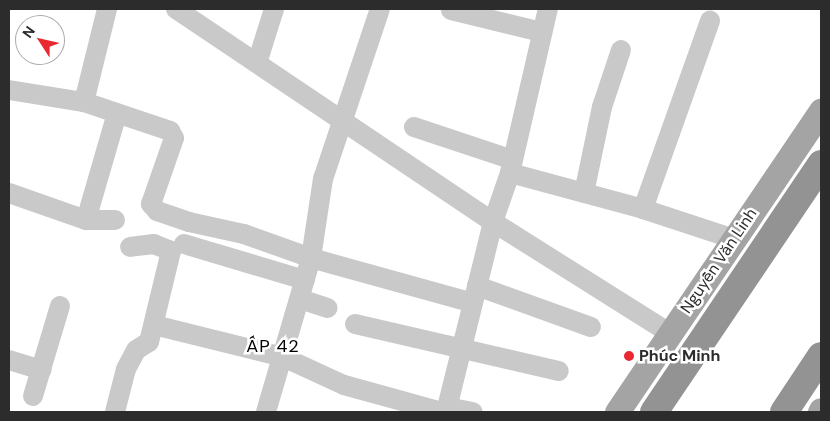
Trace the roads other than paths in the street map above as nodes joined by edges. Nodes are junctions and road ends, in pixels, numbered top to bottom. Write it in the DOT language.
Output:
graph roads {
  1 [pos="106,9"];
  2 [pos="176,9"];
  3 [pos="274,9"];
  4 [pos="380,9"];
  5 [pos="548,9"];
  6 [pos="451,10"];
  7 [pos="710,21"];
  8 [pos="541,32"];
  9 [pos="621,50"];
  10 [pos="257,63"];
  11 [pos="9,90"];
  12 [pos="84,102"];
  13 [pos="821,111"];
  14 [pos="117,113"];
  15 [pos="343,120"];
  16 [pos="414,127"];
  17 [pos="821,164"];
  18 [pos="512,166"];
  19 [pos="9,192"];
  20 [pos="584,193"];
  21 [pos="643,209"];
  22 [pos="86,220"];
  23 [pos="115,220"];
  24 [pos="493,222"];
  25 [pos="734,239"];
  26 [pos="184,244"];
  27 [pos="130,247"];
  28 [pos="311,258"];
  29 [pos="305,280"];
  30 [pos="475,294"];
  31 [pos="300,299"];
  32 [pos="60,306"];
  33 [pos="328,308"];
  34 [pos="355,324"];
  35 [pos="154,325"];
  36 [pos="590,327"];
  37 [pos="669,333"];
  38 [pos="463,348"];
  39 [pos="821,356"];
  40 [pos="283,357"];
  41 [pos="9,360"];
  42 [pos="41,370"];
  43 [pos="559,371"];
  44 [pos="33,396"];
  45 [pos="445,410"];
  46 [pos="115,412"];
  47 [pos="266,412"];
  48 [pos="473,412"];
  49 [pos="617,412"];
  50 [pos="654,412"];
  51 [pos="784,412"];
  1 -- 12 [label="street"];
  2 -- 10 [label="street"];
  3 -- 10 [label="street"];
  4 -- 15 [label="street"];
  5 -- 8 [label="street"];
  6 -- 8 [label="street"];
  7 -- 21 [label="street"];
  8 -- 18 [label="street"];
  9 -- 20 [label="street"];
  10 -- 15 [label="street"];
  11 -- 12 [label="street"];
  12 -- 14 [label="street"];
  13 -- 25 [label="main road, Nguyễn Văn Linh"];
  14 -- 22 [label="street"];
  14 -- 28 [label="street"];
  15 -- 24 [label="street"];
  15 -- 28 [label="street"];
  16 -- 18 [label="street"];
  17 -- 50 [label="highway, Nguyễn Văn Linh"];
  18 -- 20 [label="street"];
  18 -- 24 [label="street"];
  19 -- 22 [label="street"];
  20 -- 21 [label="street"];
  21 -- 25 [label="street"];
  22 -- 23 [label="street"];
  24 -- 30 [label="street"];
  24 -- 37 [label="street"];
  25 -- 37 [label="main road, Nguyễn Văn Linh"];
  26 -- 29 [label="street"];
  27 -- 35 [label="street"];
  28 -- 29 [label="street"];
  28 -- 30 [label="street"];
  29 -- 31 [label="street"];
  30 -- 36 [label="street"];
  30 -- 38 [label="street"];
  31 -- 33 [label="street"];
  31 -- 40 [label="street"];
  32 -- 42 [label="street"];
  34 -- 38 [label="street"];
  35 -- 40 [label="street"];
  35 -- 46 [label="street"];
  37 -- 49 [label="main road, Nguyễn Văn Linh"];
  38 -- 43 [label="street"];
  38 -- 45 [label="street"];
  39 -- 51 [label="highway"];
  40 -- 45 [label="street"];
  40 -- 47 [label="street"];
  41 -- 42 [label="street"];
  42 -- 44 [label="street"];
  45 -- 48 [label="street"];
}
